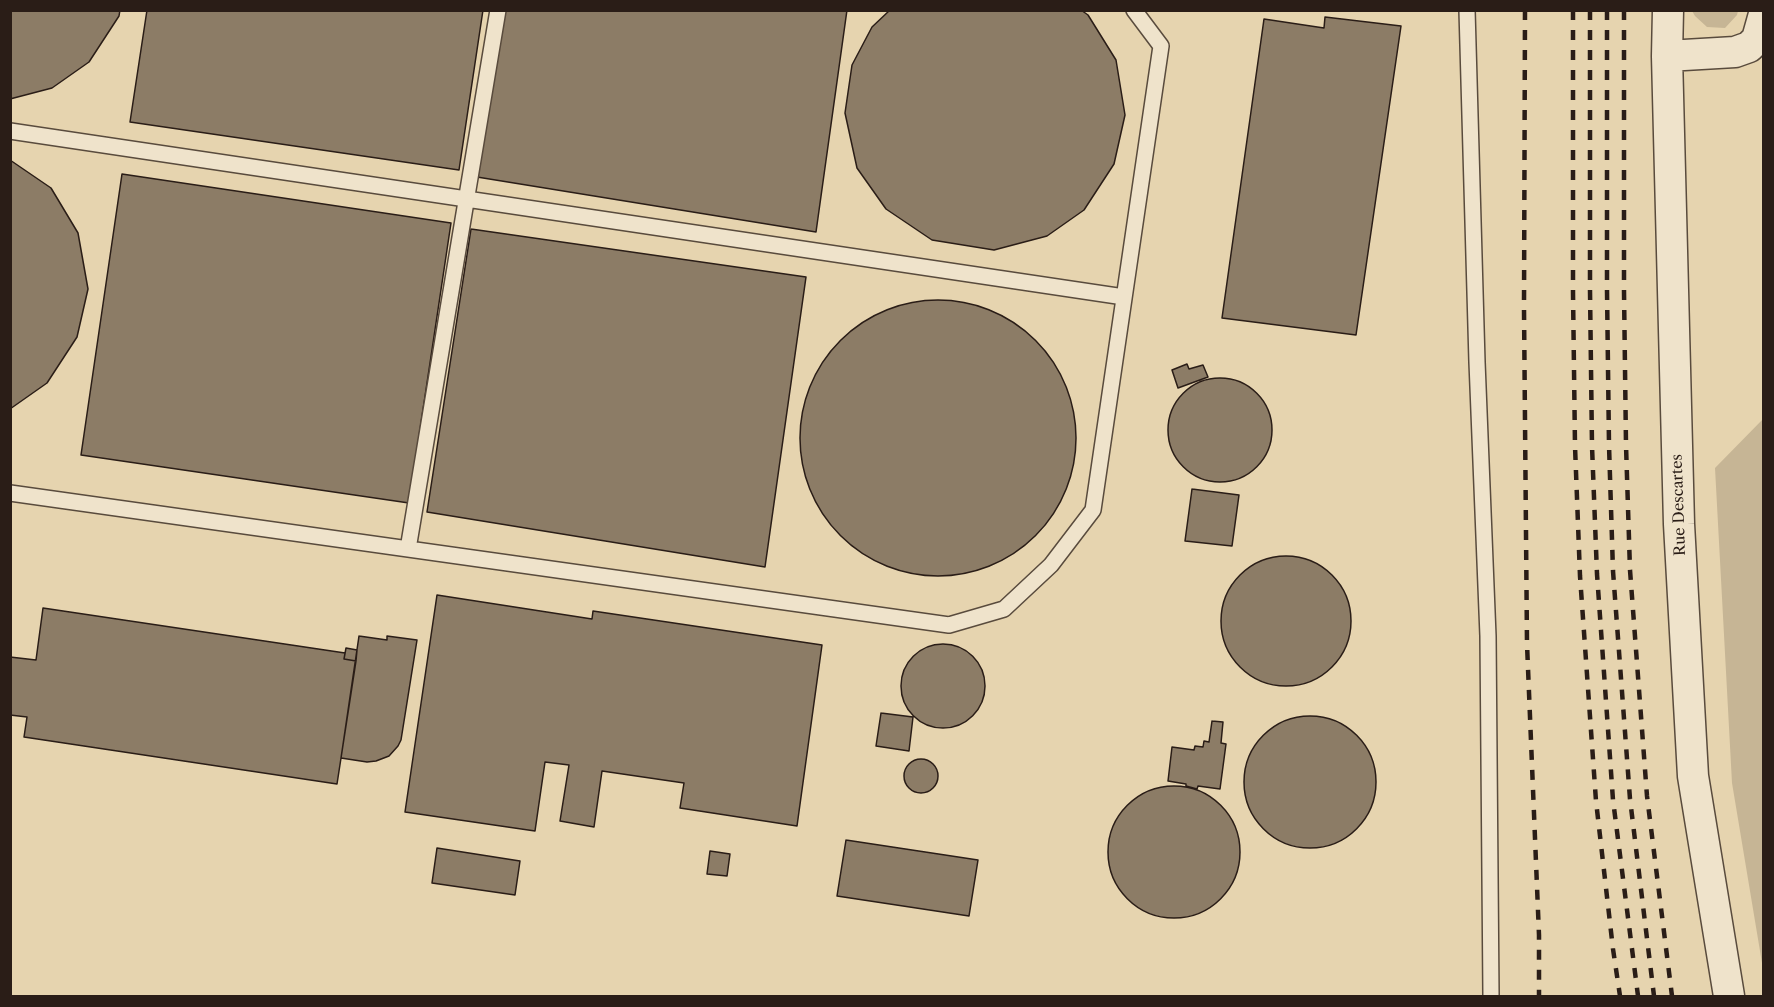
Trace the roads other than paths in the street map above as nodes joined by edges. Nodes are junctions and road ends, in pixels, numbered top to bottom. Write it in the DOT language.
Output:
graph roads {
  1 [pos="498,10"];
  2 [pos="1134,10"];
  3 [pos="1467,10"];
  4 [pos="1668,10"];
  5 [pos="1764,14"];
  6 [pos="1667,56"];
  7 [pos="10,131"];
  8 [pos="466,199"];
  9 [pos="1124,297"];
  10 [pos="10,493"];
  11 [pos="408,549"];
  12 [pos="1491,996"];
  13 [pos="1729,996"];
  1 -- 8 [label="lane"];
  2 -- 9 [label="lane"];
  3 -- 12 [label="lane"];
  4 -- 6 [label="street, Rue Descartes"];
  5 -- 6 [label="street"];
  6 -- 13 [label="street, Rue Descartes"];
  7 -- 8 [label="lane"];
  8 -- 9 [label="lane"];
  8 -- 11 [label="lane"];
  9 -- 11 [label="lane"];
  10 -- 11 [label="lane"];
}
